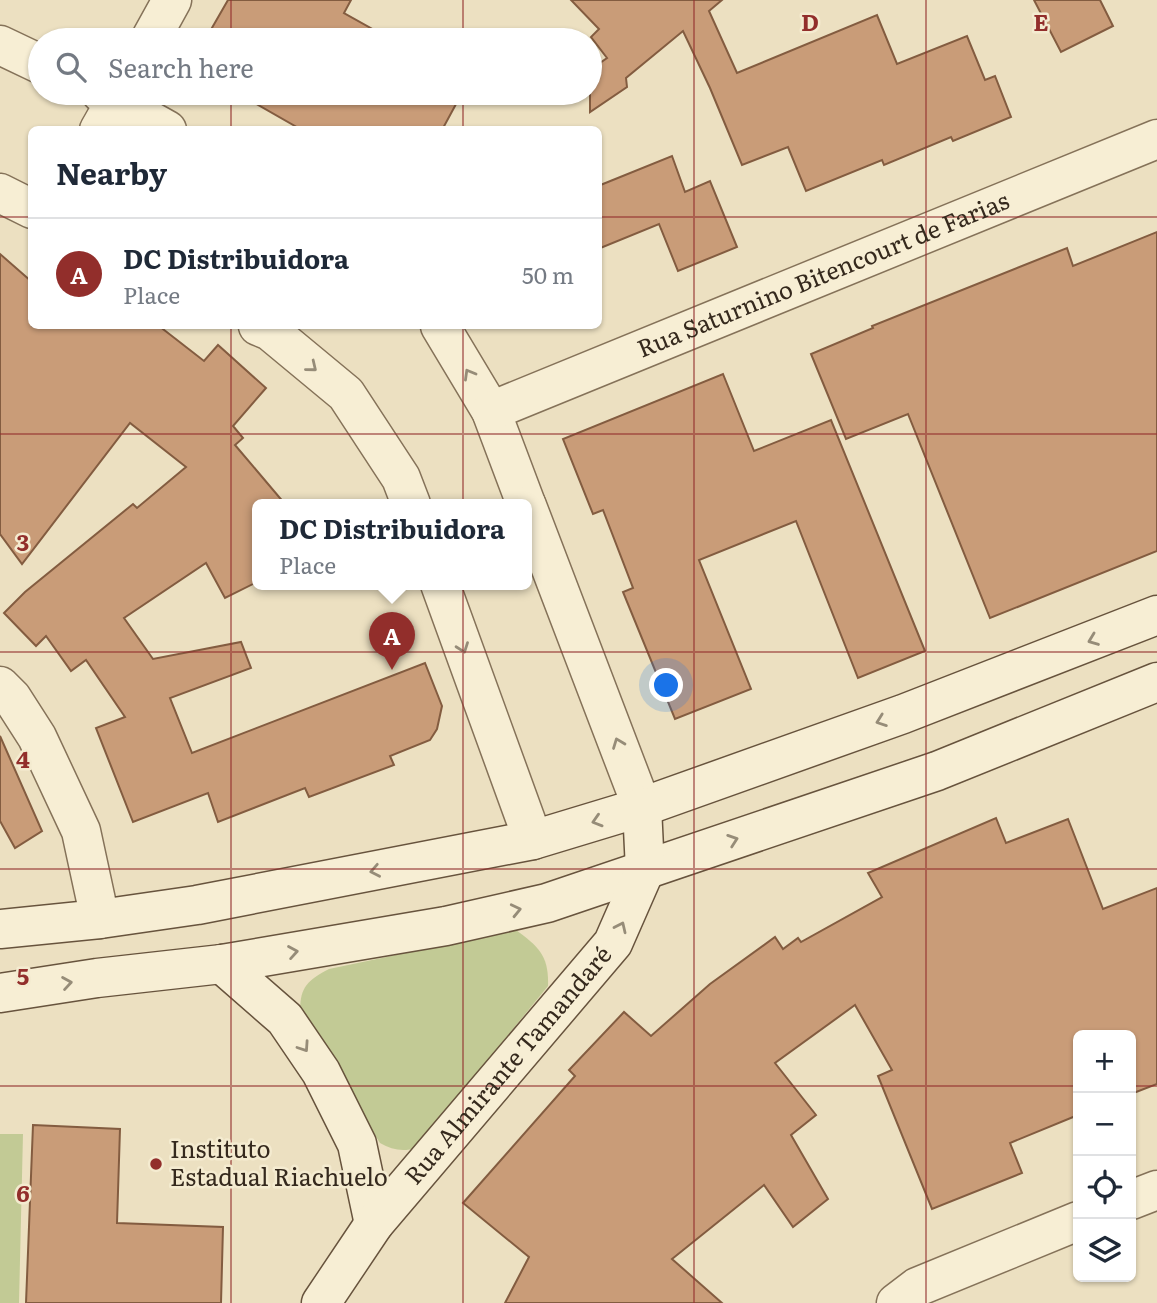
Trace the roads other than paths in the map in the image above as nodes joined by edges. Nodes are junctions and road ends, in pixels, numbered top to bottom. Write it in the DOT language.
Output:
graph roads {
  1 [pos="172,0"];
  2 [pos="157,28"];
  3 [pos="0,45"];
  4 [pos="28,58"];
  5 [pos="111,105"];
  6 [pos="158,126"];
  7 [pos="1157,139"];
  8 [pos="0,193"];
  9 [pos="28,207"];
  10 [pos="265,329"];
  11 [pos="442,329"];
  12 [pos="491,411"];
  13 [pos="409,499"];
  14 [pos="524,499"];
  15 [pos="532,521"];
  16 [pos="442,590"];
  17 [pos="1157,615"];
  18 [pos="1157,682"];
  19 [pos="0,685"];
  20 [pos="642,807"];
  21 [pos="533,840"];
  22 [pos="645,870"];
  23 [pos="100,919"];
  24 [pos="0,929"];
  25 [pos="222,964"];
  26 [pos="0,993"];
  27 [pos="1157,1190"];
  28 [pos="1136,1198"];
  29 [pos="374,1224"];
  30 [pos="1073,1224"];
  31 [pos="321,1303"];
  32 [pos="896,1303"];
  1 -- 2 [label="street"];
  3 -- 4 [label="street"];
  5 -- 6 [label="street"];
  7 -- 12 [label="street, Rua Saturnino Bitencourt de Farias"];
  8 -- 9 [label="street"];
  10 -- 13 [label="street, one-way"];
  12 -- 11 [label="street, Rua Almirante Tamandaré, one-way"];
  12 -- 14 [label="street, Rua Almirante Tamandaré"];
  20 -- 15 [label="street, Rua Almirante Tamandaré, one-way"];
  16 -- 21 [label="street, one-way"];
  17 -- 20 [label="street, one-way"];
  22 -- 18 [label="street, one-way"];
  19 -- 23 [label="street"];
  20 -- 21 [label="street, one-way"];
  20 -- 22 [label="street, Rua Almirante Tamandaré"];
  21 -- 23 [label="street, one-way"];
  25 -- 22 [label="street, one-way"];
  29 -- 22 [label="street, Rua Almirante Tamandaré, one-way"];
  23 -- 24 [label="street"];
  26 -- 25 [label="street, one-way"];
  25 -- 29 [label="street, one-way"];
  27 -- 28 [label="street"];
  29 -- 31 [label="street, Rua Almirante Tamandaré"];
  30 -- 32 [label="street"];
}
